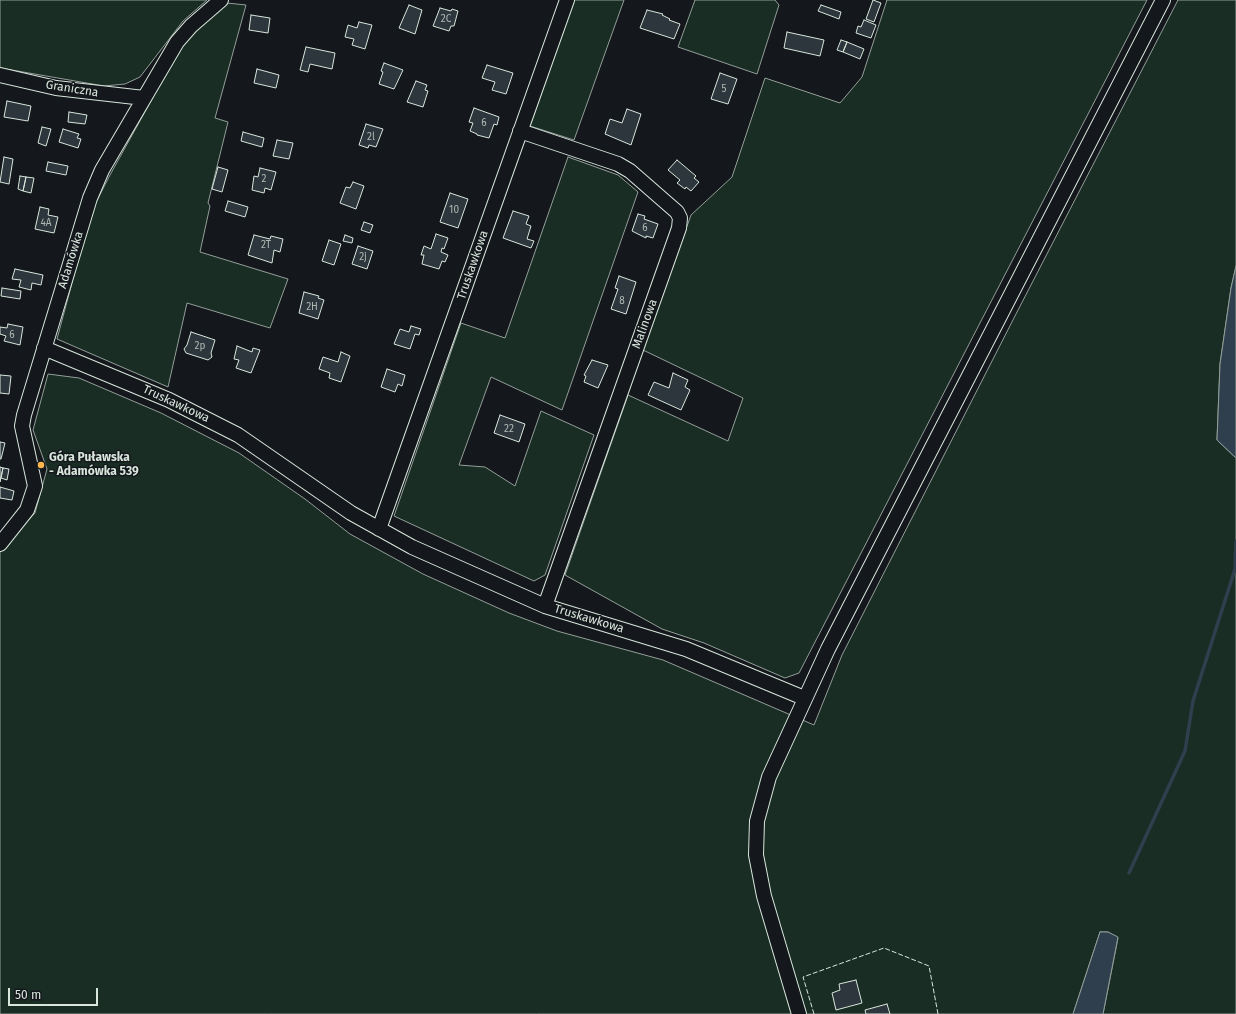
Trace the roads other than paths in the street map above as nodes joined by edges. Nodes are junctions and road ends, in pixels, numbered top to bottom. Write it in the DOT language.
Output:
graph roads {
  1 [pos="221,0"];
  2 [pos="567,0"];
  3 [pos="1163,0"];
  4 [pos="0,75"];
  5 [pos="144,98"];
  6 [pos="520,131"];
  7 [pos="44,348"];
  8 [pos="379,529"];
  9 [pos="0,544"];
  10 [pos="545,606"];
  11 [pos="804,698"];
  12 [pos="799,1014"];
  1 -- 5 [label="street, Adamówka"];
  2 -- 6 [label="street, Truskawkowa"];
  3 -- 11 [label="street"];
  4 -- 5 [label="street, Graniczna"];
  5 -- 7 [label="street, Adamówka"];
  6 -- 8 [label="street, Truskawkowa"];
  6 -- 10 [label="street, Malinowa"];
  7 -- 8 [label="street, Truskawkowa"];
  7 -- 9 [label="street, Adamówka"];
  8 -- 10 [label="street, Truskawkowa"];
  10 -- 11 [label="street, Truskawkowa"];
  11 -- 12 [label="street"];
}
